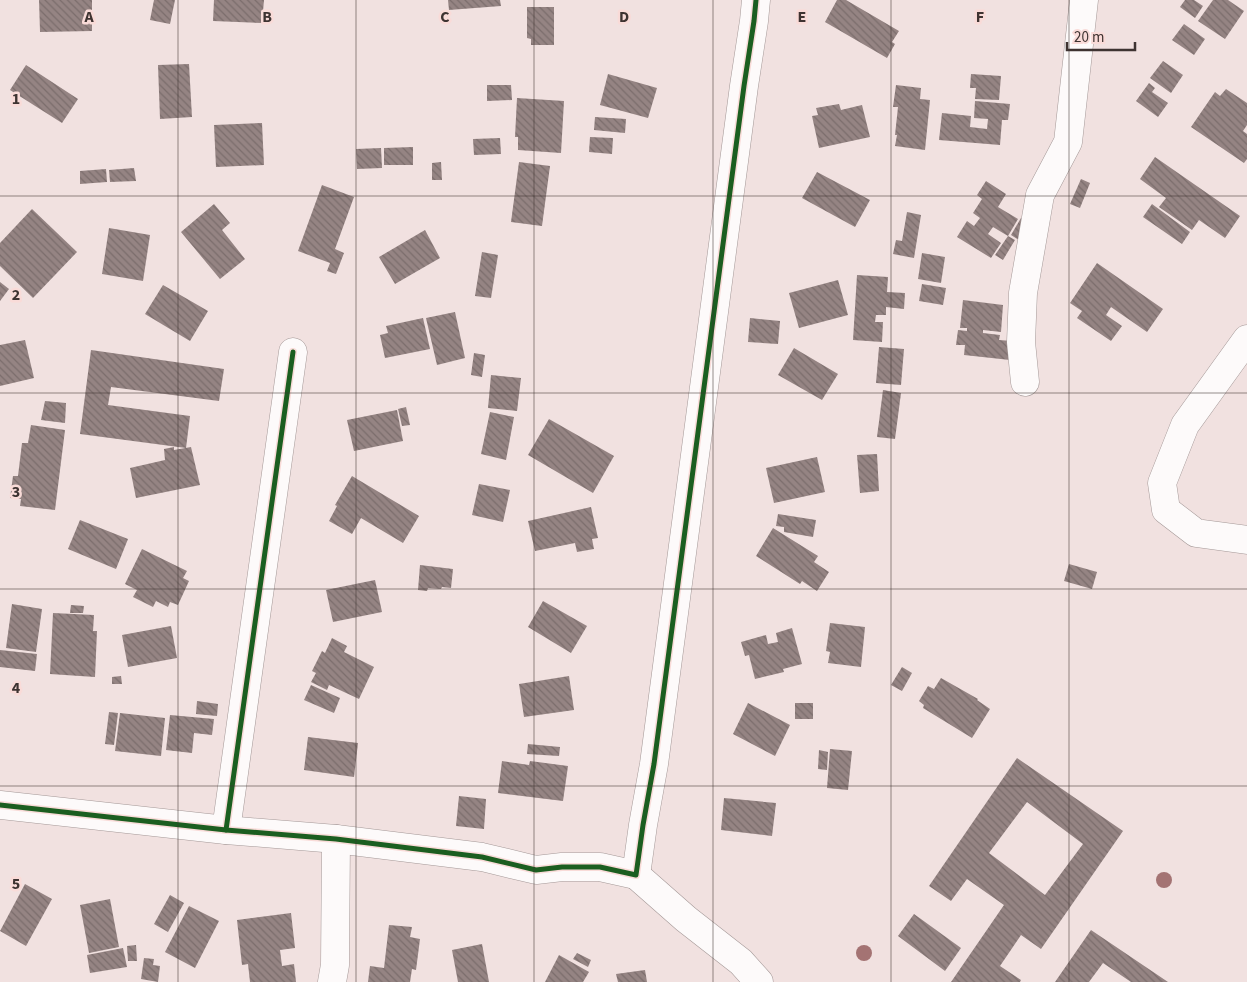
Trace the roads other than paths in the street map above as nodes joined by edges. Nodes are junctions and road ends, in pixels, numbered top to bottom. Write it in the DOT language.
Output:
graph roads {
  1 [pos="756,0"];
  2 [pos="1084,0"];
  3 [pos="1247,339"];
  4 [pos="293,352"];
  5 [pos="1025,382"];
  6 [pos="1247,540"];
  7 [pos="0,805"];
  8 [pos="226,830"];
  9 [pos="336,839"];
  10 [pos="636,875"];
  11 [pos="332,982"];
  12 [pos="759,982"];
  1 -- 10 [label="street"];
  2 -- 5 [label="street"];
  3 -- 6 [label="street"];
  4 -- 8 [label="street"];
  7 -- 8 [label="street"];
  8 -- 9 [label="street"];
  9 -- 10 [label="street"];
  9 -- 11 [label="street"];
  10 -- 12 [label="street"];
}
